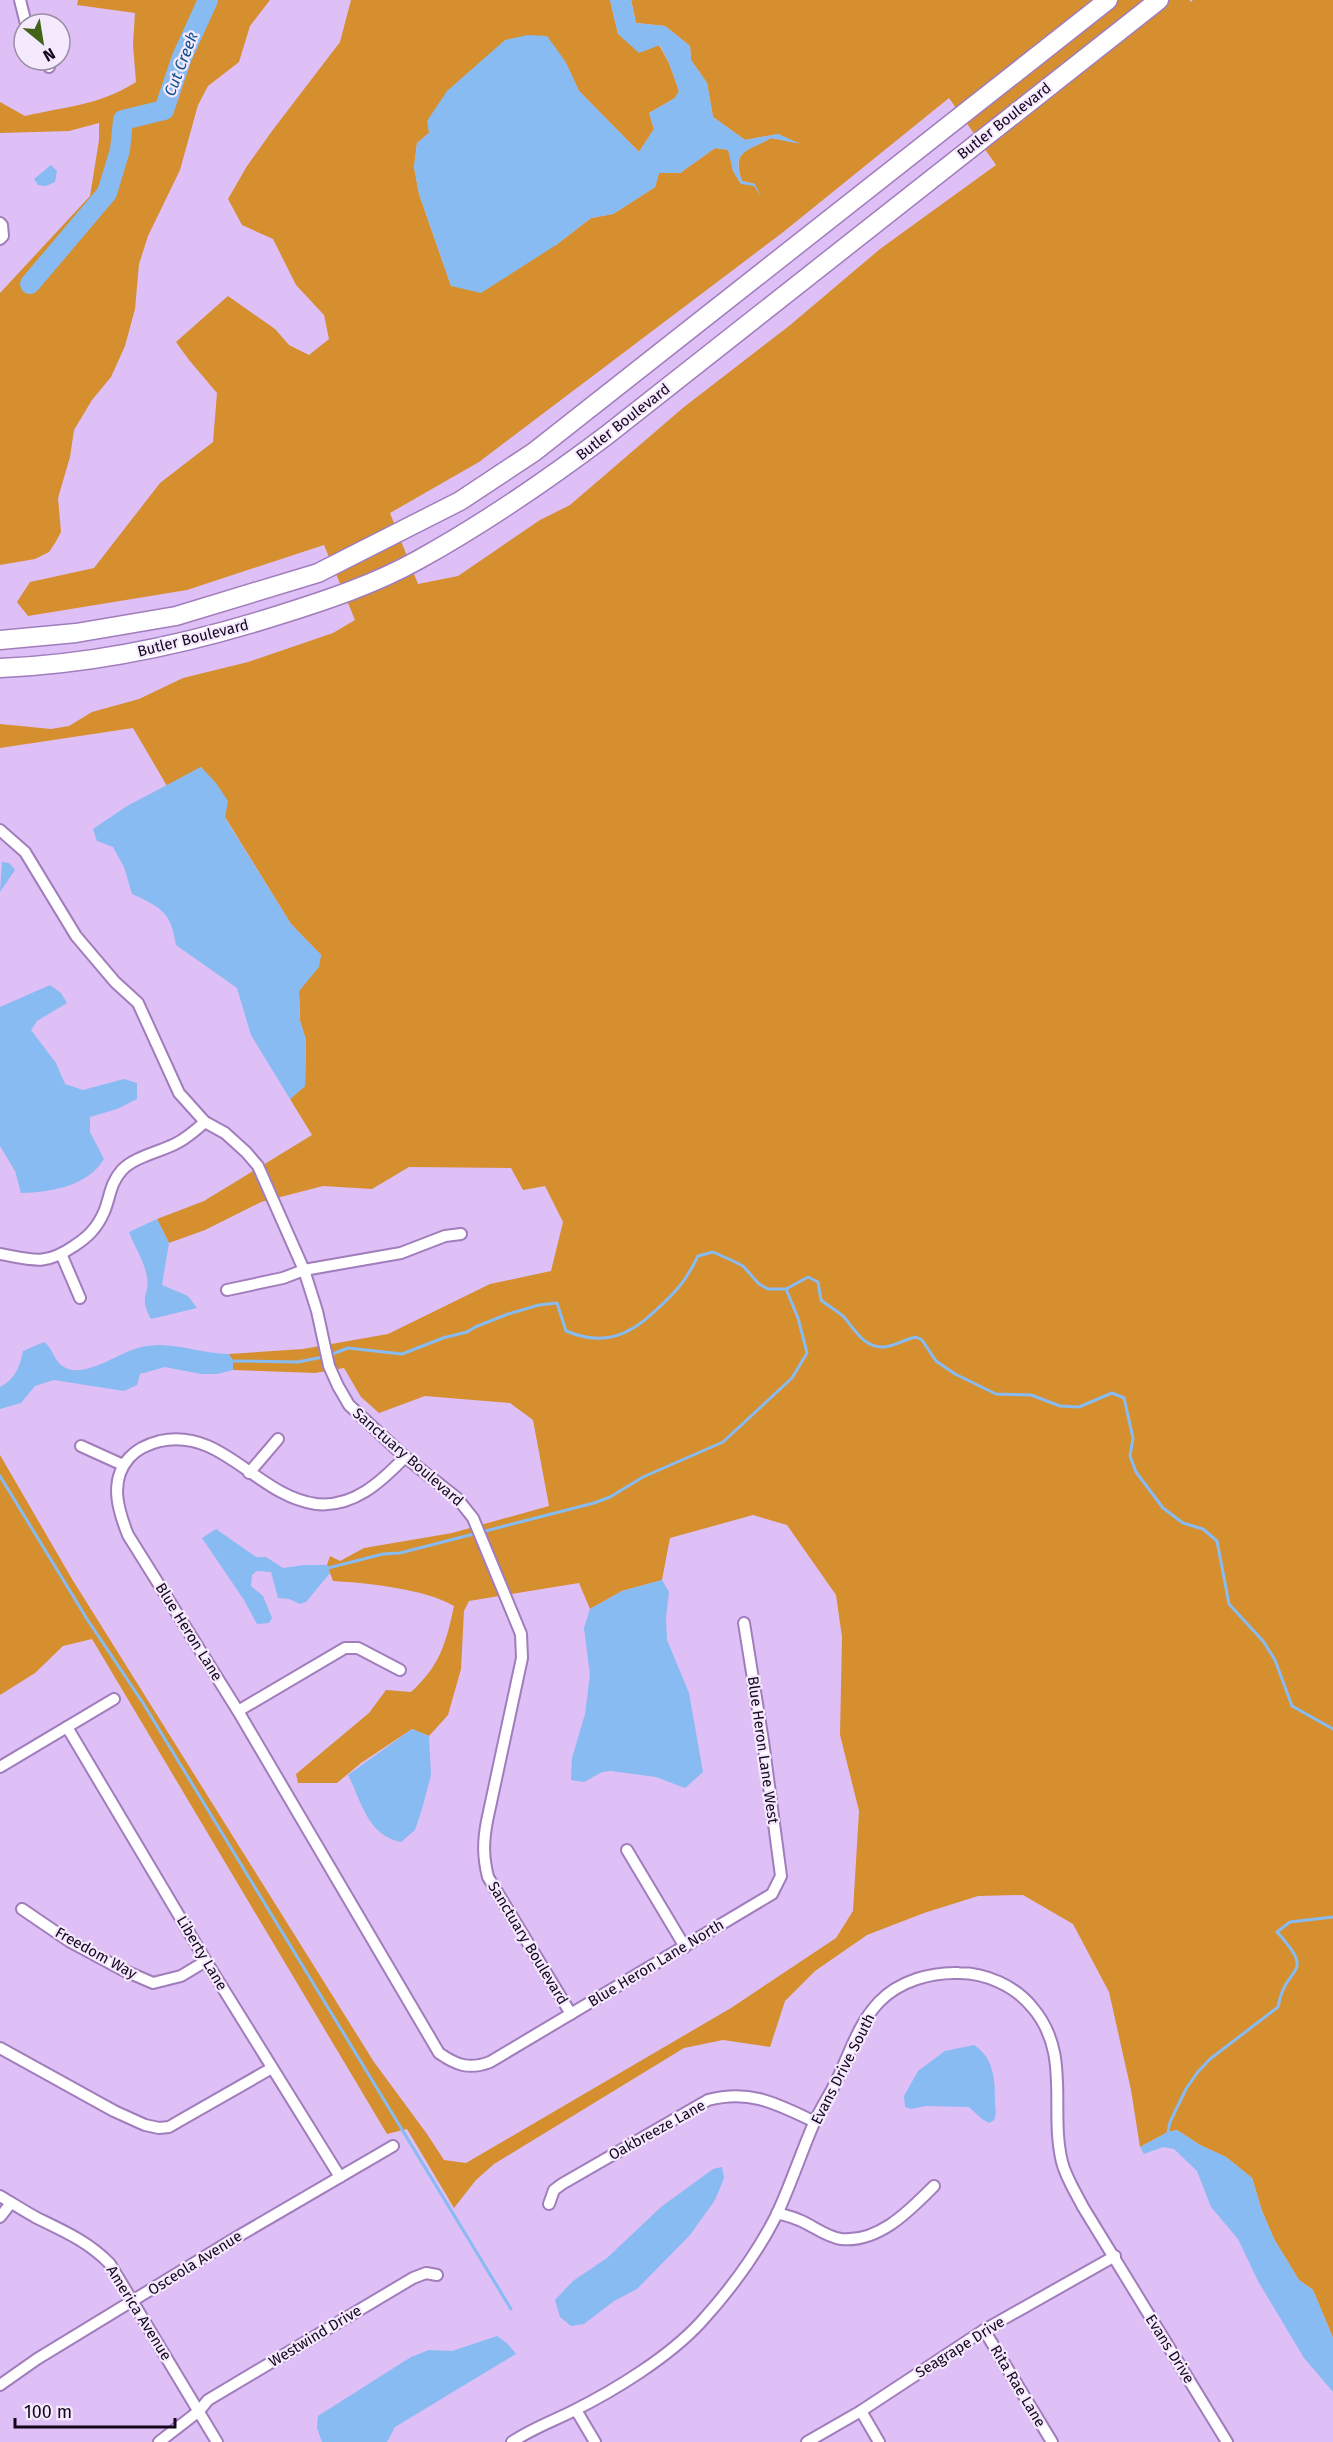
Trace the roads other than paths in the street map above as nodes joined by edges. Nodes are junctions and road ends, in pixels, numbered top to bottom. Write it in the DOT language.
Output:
graph roads {
  1 [pos="1108,0"];
  2 [pos="1159,0"];
  3 [pos="0,223"];
  4 [pos="0,239"];
  5 [pos="0,640"];
  6 [pos="0,668"];
  7 [pos="0,830"];
  8 [pos="205,1122"];
  9 [pos="461,1234"];
  10 [pos="0,1254"];
  11 [pos="62,1256"];
  12 [pos="304,1270"];
  13 [pos="227,1290"];
  14 [pos="81,1298"];
  15 [pos="278,1439"];
  16 [pos="81,1446"];
  17 [pos="405,1457"];
  18 [pos="123,1465"];
  19 [pos="249,1473"];
  20 [pos="744,1623"];
  21 [pos="400,1670"];
  22 [pos="114,1699"];
  23 [pos="238,1711"];
  24 [pos="67,1727"];
  25 [pos="0,1767"];
  26 [pos="627,1850"];
  27 [pos="781,1876"];
  28 [pos="22,1909"];
  29 [pos="685,1947"];
  30 [pos="206,1961"];
  31 [pos="571,2014"];
  32 [pos="0,2048"];
  33 [pos="458,2064"];
  34 [pos="272,2068"];
  35 [pos="815,2122"];
  36 [pos="393,2146"];
  37 [pos="340,2177"];
  38 [pos="934,2186"];
  39 [pos="0,2196"];
  40 [pos="11,2203"];
  41 [pos="549,2204"];
  42 [pos="777,2213"];
  43 [pos="0,2217"];
  44 [pos="1114,2256"];
  45 [pos="437,2275"];
  46 [pos="134,2301"];
  47 [pos="984,2331"];
  48 [pos="0,2385"];
  49 [pos="576,2410"];
  50 [pos="199,2411"];
  51 [pos="861,2411"];
  52 [pos="159,2442"];
  53 [pos="217,2442"];
  54 [pos="512,2442"];
  55 [pos="595,2442"];
  56 [pos="807,2442"];
  57 [pos="879,2442"];
  58 [pos="1052,2442"];
  59 [pos="1227,2442"];
  1 -- 5 [label="highway, Butler Boulevard"];
  2 -- 6 [label="highway, Butler Boulevard"];
  3 -- 4 [label="street"];
  7 -- 8 [label="street, Sanctuary Boulevard"];
  8 -- 11 [label="street"];
  8 -- 12 [label="street, Sanctuary Boulevard"];
  9 -- 12 [label="street"];
  10 -- 11 [label="street"];
  11 -- 14 [label="street"];
  12 -- 13 [label="street"];
  12 -- 17 [label="street, Sanctuary Boulevard"];
  15 -- 19 [label="street"];
  16 -- 18 [label="street"];
  17 -- 19 [label="street"];
  17 -- 31 [label="street, Sanctuary Boulevard"];
  18 -- 19 [label="street"];
  18 -- 23 [label="street, Blue Heron Lane"];
  20 -- 27 [label="street, Blue Heron Lane West"];
  21 -- 23 [label="street"];
  22 -- 24 [label="street"];
  23 -- 33 [label="street, Blue Heron Lane"];
  24 -- 25 [label="street"];
  24 -- 30 [label="street, Liberty Lane"];
  26 -- 29 [label="street"];
  27 -- 29 [label="street, Blue Heron Lane North"];
  28 -- 30 [label="street, Freedom Way"];
  29 -- 31 [label="street, Blue Heron Lane North"];
  30 -- 34 [label="street, Liberty Lane"];
  31 -- 33 [label="street, Blue Heron Lane North"];
  32 -- 34 [label="street"];
  34 -- 37 [label="street, Liberty Lane"];
  35 -- 41 [label="street, Oakbreeze Lane"];
  35 -- 42 [label="street, Evans Drive South"];
  35 -- 44 [label="street, Evans Drive South"];
  36 -- 37 [label="street, Osceola Avenue"];
  37 -- 46 [label="street, Osceola Avenue"];
  38 -- 42 [label="street"];
  39 -- 40 [label="street, America Avenue"];
  40 -- 43 [label="street"];
  40 -- 46 [label="street, America Avenue"];
  42 -- 49 [label="street, Evans Drive South"];
  44 -- 47 [label="street, Seagrape Drive"];
  44 -- 59 [label="street, Evans Drive"];
  45 -- 50 [label="street, Westwind Drive"];
  46 -- 48 [label="street, Osceola Avenue"];
  46 -- 50 [label="street, America Avenue"];
  47 -- 51 [label="street, Seagrape Drive"];
  47 -- 58 [label="street, Rita Rae Lane"];
  49 -- 54 [label="street, Evans Drive South"];
  49 -- 55 [label="street"];
  50 -- 52 [label="street, Westwind Drive"];
  50 -- 53 [label="street, America Avenue"];
  51 -- 56 [label="street, Seagrape Drive"];
  51 -- 57 [label="street"];
}
